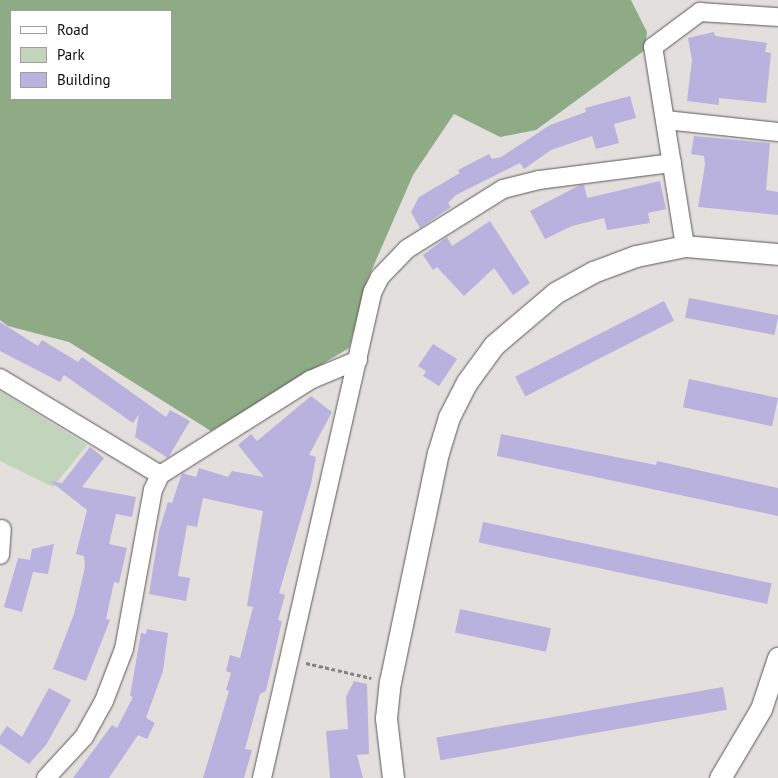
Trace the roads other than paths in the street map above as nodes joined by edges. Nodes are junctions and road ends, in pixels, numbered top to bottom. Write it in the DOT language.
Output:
graph roads {
  1 [pos="778,17"];
  2 [pos="665,120"];
  3 [pos="778,132"];
  4 [pos="672,163"];
  5 [pos="685,246"];
  6 [pos="778,254"];
  7 [pos="358,360"];
  8 [pos="0,378"];
  9 [pos="160,475"];
  10 [pos="2,529"];
  11 [pos="0,555"];
  12 [pos="778,658"];
  13 [pos="46,778"];
  14 [pos="262,778"];
  15 [pos="393,778"];
  16 [pos="720,778"];
  1 -- 2 [label="street"];
  2 -- 3 [label="street"];
  2 -- 4 [label="street"];
  4 -- 5 [label="street"];
  4 -- 7 [label="street"];
  5 -- 6 [label="street"];
  5 -- 15 [label="street"];
  7 -- 9 [label="street"];
  7 -- 14 [label="street"];
  8 -- 9 [label="street"];
  9 -- 13 [label="street"];
  10 -- 11 [label="street"];
  12 -- 16 [label="street"];
}
